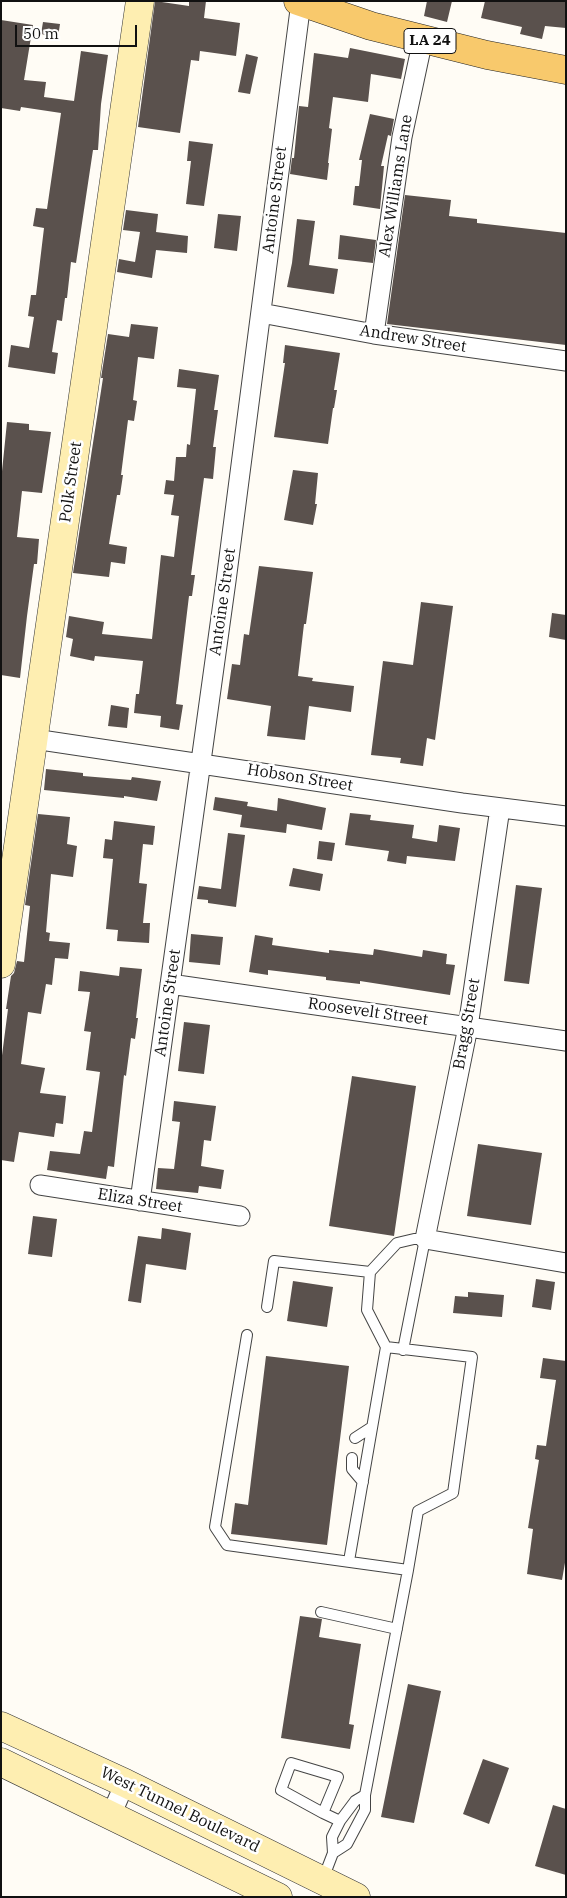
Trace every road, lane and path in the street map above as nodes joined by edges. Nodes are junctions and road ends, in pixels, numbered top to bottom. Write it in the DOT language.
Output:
graph roads {
  1 [pos="140,1"];
  2 [pos="299,2"];
  3 [pos="423,39"];
  4 [pos="566,70"];
  5 [pos="261,313"];
  6 [pos="374,334"];
  7 [pos="566,360"];
  8 [pos="34,739"];
  9 [pos="201,764"];
  10 [pos="500,808"];
  11 [pos="566,816"];
  12 [pos="1,964"];
  13 [pos="170,984"];
  14 [pos="468,1027"];
  15 [pos="566,1041"];
  16 [pos="40,1185"];
  17 [pos="140,1201"];
  18 [pos="240,1216"];
  19 [pos="425,1239"];
  20 [pos="566,1263"];
  21 [pos="370,1272"];
  22 [pos="267,1307"];
  23 [pos="247,1334"];
  24 [pos="386,1348"];
  25 [pos="403,1350"];
  26 [pos="372,1427"];
  27 [pos="355,1438"];
  28 [pos="352,1458"];
  29 [pos="363,1482"];
  30 [pos="350,1561"];
  31 [pos="408,1570"];
  32 [pos="321,1612"];
  33 [pos="397,1629"];
  34 [pos="1,1726"];
  35 [pos="1,1762"];
  36 [pos="125,1782"];
  37 [pos="365,1795"];
  38 [pos="324,1813"];
  39 [pos="111,1815"];
  40 [pos="340,1821"];
  41 [pos="333,1853"];
  42 [pos="322,1880"];
  43 [pos="278,1897"];
  44 [pos="356,1897"];
  1 -- 8 [label="street, Polk Street"];
  2 -- 3 [label="main road, LA 24"];
  2 -- 5 [label="street, Antoine Street"];
  3 -- 4 [label="main road, LA 24"];
  3 -- 6 [label="street, Alex Williams Lane"];
  5 -- 6 [label="street, Andrew Street"];
  5 -- 9 [label="street, Antoine Street"];
  6 -- 7 [label="street, Andrew Street"];
  8 -- 9 [label="street, Hobson Street"];
  8 -- 12 [label="street, Polk Street"];
  9 -- 10 [label="street, Hobson Street"];
  9 -- 13 [label="street, Antoine Street"];
  10 -- 11 [label="street, Hobson Street"];
  10 -- 14 [label="street, Bragg Street"];
  13 -- 14 [label="street, Roosevelt Street"];
  13 -- 17 [label="street, Antoine Street"];
  14 -- 15 [label="street, Roosevelt Street"];
  14 -- 19 [label="street, Bragg Street"];
  16 -- 17 [label="street, Eliza Street"];
  17 -- 18 [label="street, Eliza Street"];
  19 -- 20 [label="street"];
  19 -- 21 [label="lane"];
  19 -- 25 [label="lane"];
  21 -- 22 [label="lane"];
  21 -- 24 [label="lane"];
  23 -- 30 [label="lane"];
  24 -- 25 [label="lane"];
  24 -- 26 [label="lane"];
  25 -- 31 [label="lane"];
  26 -- 27 [label="lane"];
  26 -- 29 [label="lane"];
  28 -- 29 [label="lane"];
  29 -- 30 [label="lane"];
  30 -- 31 [label="lane"];
  31 -- 33 [label="lane"];
  32 -- 33 [label="lane"];
  33 -- 37 [label="lane"];
  34 -- 36 [label="street, West Tunnel Boulevard"];
  35 -- 39 [label="street"];
  36 -- 39 [label="street"];
  36 -- 42 [label="street, West Tunnel Boulevard"];
  37 -- 40 [label="lane"];
  37 -- 41 [label="lane"];
  38 -- 38 [label="lane"];
  38 -- 40 [label="lane"];
  39 -- 43 [label="street"];
  40 -- 41 [label="lane"];
  41 -- 42 [label="lane"];
  42 -- 44 [label="street, West Tunnel Boulevard"];
}
